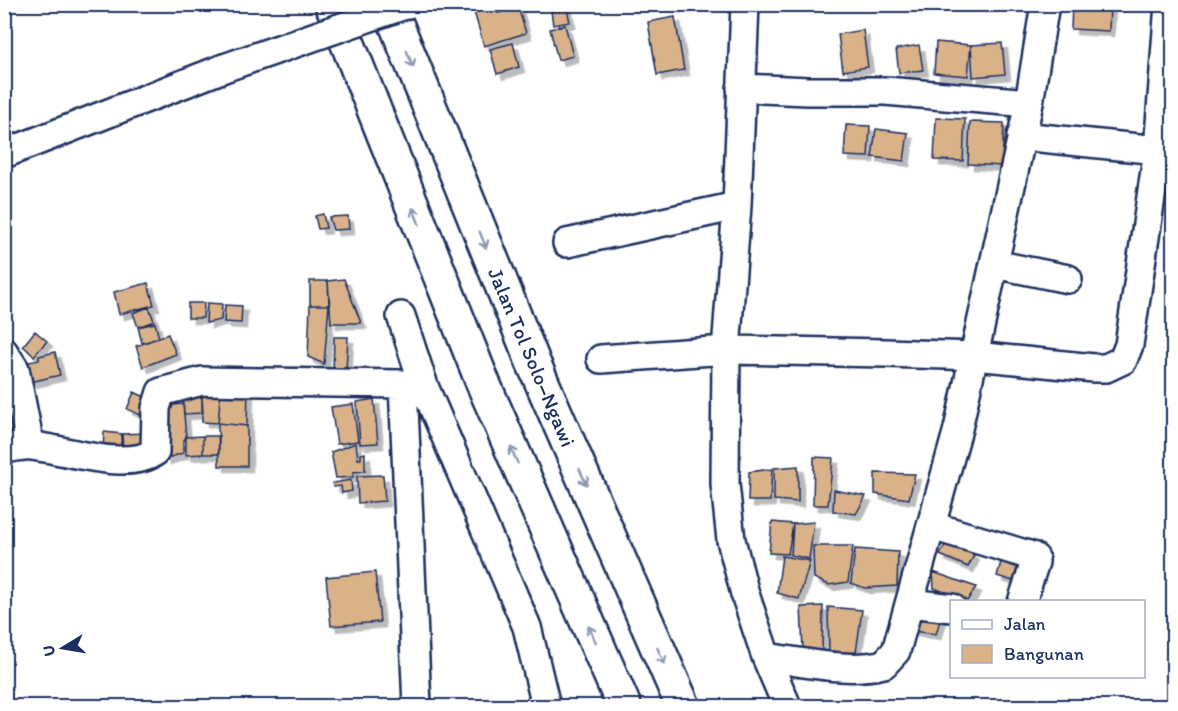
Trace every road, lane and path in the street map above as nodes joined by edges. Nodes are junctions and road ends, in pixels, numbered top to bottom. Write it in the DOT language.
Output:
graph roads {
  1 [pos="332,4"];
  2 [pos="388,4"];
  3 [pos="408,4"];
  4 [pos="745,4"];
  5 [pos="1045,4"];
  6 [pos="1169,4"];
  7 [pos="741,88"];
  8 [pos="1029,103"];
  9 [pos="1021,136"];
  10 [pos="1158,150"];
  11 [pos="4,154"];
  12 [pos="738,206"];
  13 [pos="567,243"];
  14 [pos="994,264"];
  15 [pos="1068,279"];
  16 [pos="401,316"];
  17 [pos="726,350"];
  18 [pos="975,356"];
  19 [pos="601,359"];
  20 [pos="8,364"];
  21 [pos="413,385"];
  22 [pos="17,447"];
  23 [pos="932,526"];
  24 [pos="1023,600"];
  25 [pos="910,603"];
  26 [pos="950,608"];
  27 [pos="765,657"];
  28 [pos="417,706"];
  29 [pos="546,706"];
  30 [pos="624,706"];
  31 [pos="683,706"];
  32 [pos="787,706"];
  30 -- 1 [label="highway, one-way"];
  2 -- 31 [label="highway, Jalan Tol Solo–Ngawi, one-way"];
  3 -- 11 [label="street, bridge"];
  4 -- 7 [label="street"];
  5 -- 8 [label="street"];
  6 -- 10 [label="street"];
  7 -- 8 [label="street"];
  7 -- 12 [label="street"];
  8 -- 9 [label="street"];
  9 -- 10 [label="street"];
  9 -- 14 [label="street"];
  10 -- 18 [label="street"];
  12 -- 13 [label="street"];
  12 -- 17 [label="street"];
  14 -- 15 [label="street"];
  14 -- 18 [label="street"];
  16 -- 21 [label="street"];
  17 -- 18 [label="street"];
  17 -- 19 [label="street"];
  17 -- 27 [label="street"];
  18 -- 23 [label="street"];
  20 -- 22 [label="street"];
  21 -- 22 [label="street"];
  21 -- 28 [label="street"];
  21 -- 29 [label="street"];
  23 -- 24 [label="street"];
  23 -- 25 [label="street"];
  25 -- 26 [label="street"];
  25 -- 27 [label="street"];
  27 -- 32 [label="street"];
}
